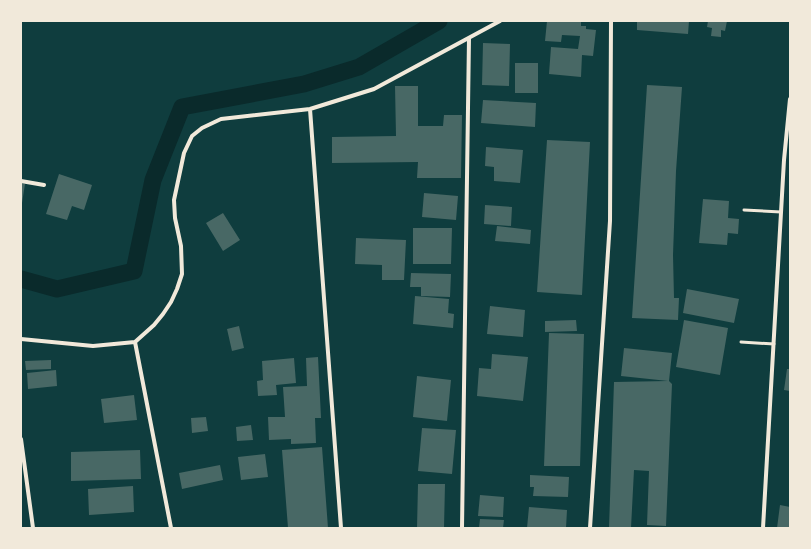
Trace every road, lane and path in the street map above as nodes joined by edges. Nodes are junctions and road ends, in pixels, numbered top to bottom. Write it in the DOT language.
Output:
graph roads {
  1 [pos="500,21"];
  2 [pos="611,21"];
  3 [pos="469,38"];
  4 [pos="790,99"];
  5 [pos="310,109"];
  6 [pos="21,181"];
  7 [pos="44,185"];
  8 [pos="744,210"];
  9 [pos="781,212"];
  10 [pos="21,339"];
  11 [pos="135,342"];
  12 [pos="741,342"];
  13 [pos="774,344"];
  14 [pos="21,439"];
  15 [pos="33,528"];
  16 [pos="170,528"];
  17 [pos="341,528"];
  18 [pos="462,528"];
  19 [pos="590,528"];
  20 [pos="763,528"];
  1 -- 3 [label="street"];
  2 -- 19 [label="street"];
  3 -- 5 [label="street"];
  3 -- 18 [label="street"];
  4 -- 9 [label="street"];
  5 -- 11 [label="street"];
  5 -- 17 [label="street"];
  6 -- 7 [label="street"];
  8 -- 9 [label="lane"];
  9 -- 13 [label="street"];
  10 -- 11 [label="street"];
  11 -- 16 [label="street"];
  12 -- 13 [label="lane"];
  13 -- 20 [label="street"];
  14 -- 15 [label="street"];
}
